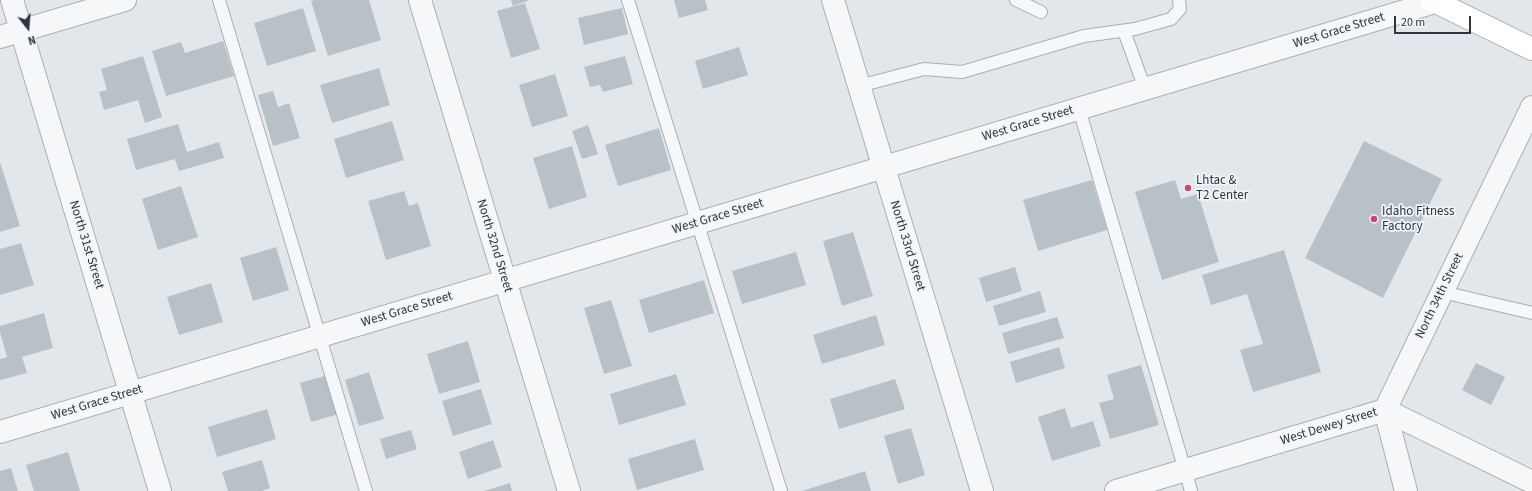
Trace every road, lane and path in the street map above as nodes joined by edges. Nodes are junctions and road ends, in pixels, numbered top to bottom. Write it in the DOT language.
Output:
graph roads {
  1 [pos="12,0"];
  2 [pos="125,0"];
  3 [pos="219,0"];
  4 [pos="420,0"];
  5 [pos="628,0"];
  6 [pos="833,0"];
  7 [pos="1016,0"];
  8 [pos="1179,0"];
  9 [pos="1434,1"];
  10 [pos="1041,12"];
  11 [pos="1124,30"];
  12 [pos="22,31"];
  13 [pos="0,37"];
  14 [pos="1532,49"];
  15 [pos="859,86"];
  16 [pos="1145,89"];
  17 [pos="1532,107"];
  18 [pos="1079,109"];
  19 [pos="883,167"];
  20 [pos="697,223"];
  21 [pos="505,281"];
  22 [pos="1442,292"];
  23 [pos="1532,313"];
  24 [pos="320,336"];
  25 [pos="131,392"];
  26 [pos="1385,410"];
  27 [pos="0,432"];
  28 [pos="1185,470"];
  29 [pos="1532,482"];
  30 [pos="160,491"];
  31 [pos="366,491"];
  32 [pos="569,491"];
  33 [pos="781,491"];
  34 [pos="982,491"];
  35 [pos="1116,491"];
  36 [pos="1191,491"];
  37 [pos="1406,491"];
  1 -- 12 [label="street, North 31st Street"];
  2 -- 12 [label="street"];
  3 -- 24 [label="lane"];
  4 -- 21 [label="street, North 32nd Street"];
  5 -- 20 [label="lane"];
  6 -- 15 [label="street, North 33rd Street"];
  7 -- 10 [label="lane"];
  8 -- 11 [label="lane"];
  9 -- 14 [label="main road"];
  9 -- 16 [label="street, West Grace Street"];
  11 -- 15 [label="lane"];
  11 -- 16 [label="lane"];
  12 -- 13 [label="street"];
  12 -- 25 [label="street, North 31st Street"];
  15 -- 19 [label="street, North 33rd Street"];
  16 -- 18 [label="street, West Grace Street"];
  17 -- 22 [label="street, North 34th Street"];
  18 -- 19 [label="street, West Grace Street"];
  18 -- 28 [label="lane"];
  19 -- 20 [label="street, West Grace Street"];
  19 -- 34 [label="street, North 33rd Street"];
  20 -- 21 [label="street, West Grace Street"];
  20 -- 33 [label="lane"];
  21 -- 24 [label="street, West Grace Street"];
  21 -- 32 [label="street, North 32nd Street"];
  22 -- 23 [label="lane"];
  22 -- 26 [label="street, North 34th Street"];
  24 -- 25 [label="street, West Grace Street"];
  24 -- 31 [label="lane"];
  25 -- 27 [label="street, West Grace Street"];
  25 -- 30 [label="street, North 31st Street"];
  26 -- 28 [label="street, West Dewey Street"];
  26 -- 29 [label="street, West Dewey Street"];
  26 -- 37 [label="street"];
  28 -- 35 [label="street, West Dewey Street"];
  28 -- 36 [label="lane"];
}
